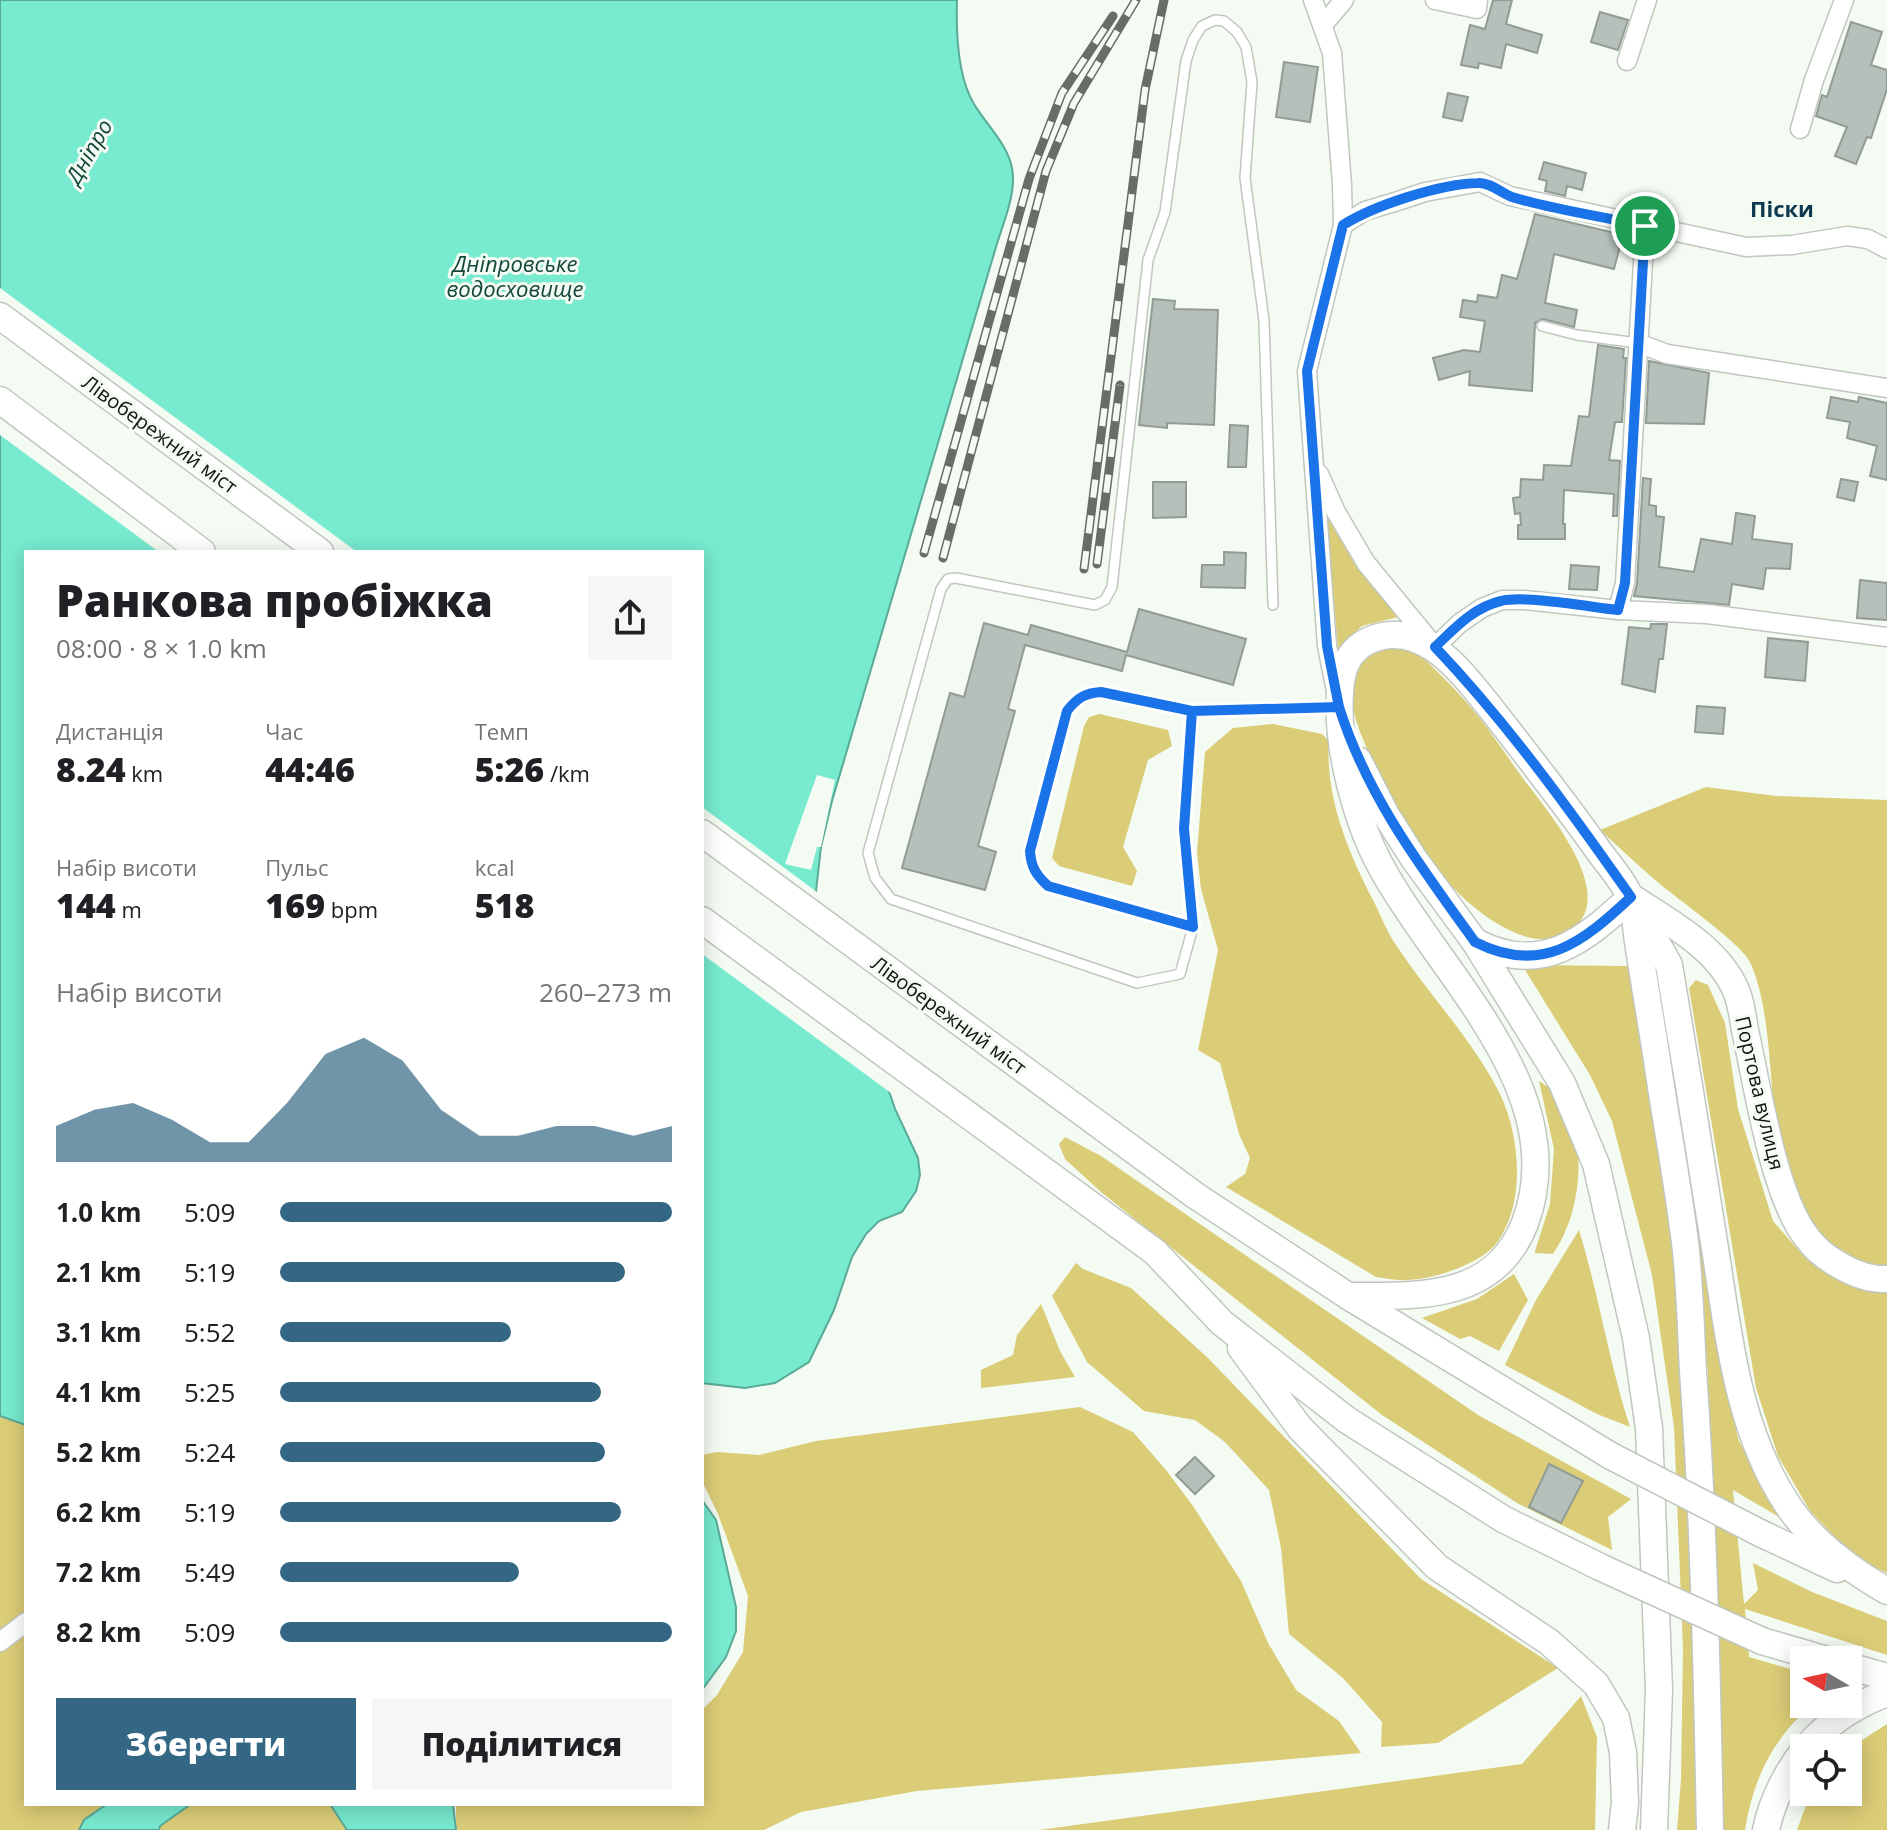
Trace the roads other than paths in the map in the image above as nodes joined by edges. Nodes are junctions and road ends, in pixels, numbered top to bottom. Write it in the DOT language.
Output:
graph roads {
  1 [pos="1313,0"];
  2 [pos="1344,0"];
  3 [pos="1435,0"];
  4 [pos="1647,0"];
  5 [pos="1844,0"];
  6 [pos="1477,4"];
  7 [pos="1323,25"];
  8 [pos="1627,61"];
  9 [pos="1800,129"];
  10 [pos="1343,225"];
  11 [pos="1645,226"];
  12 [pos="1887,249"];
  13 [pos="0,316"];
  14 [pos="1542,326"];
  15 [pos="1638,343"];
  16 [pos="1887,388"];
  17 [pos="0,400"];
  18 [pos="1313,460"];
  19 [pos="199,550"];
  20 [pos="317,550"];
  21 [pos="1273,605"];
  22 [pos="1618,610"];
  23 [pos="1887,637"];
  24 [pos="1435,647"];
  25 [pos="1339,707"];
  26 [pos="1192,711"];
  27 [pos="704,834"];
  28 [pos="1631,897"];
  29 [pos="704,921"];
  30 [pos="1193,927"];
  31 [pos="1475,942"];
  32 [pos="1887,1279"];
  33 [pos="1348,1296"];
  34 [pos="1222,1323"];
  35 [pos="1887,1592"];
  36 [pos="24,1624"];
  37 [pos="0,1642"];
  38 [pos="1790,1649"];
  39 [pos="1862,1670"];
  40 [pos="1887,1677"];
  41 [pos="1887,1693"];
  42 [pos="1818,1734"];
  43 [pos="1790,1773"];
  44 [pos="1622,1830"];
  45 [pos="1654,1830"];
  46 [pos="1710,1830"];
  47 [pos="1766,1830"];
  1 -- 7 [label="street"];
  2 -- 7 [label="street"];
  3 -- 6 [label="street"];
  4 -- 8 [label="street"];
  5 -- 9 [label="street"];
  7 -- 10 [label="street"];
  10 -- 11 [label="street"];
  10 -- 18 [label="street"];
  11 -- 12 [label="street"];
  11 -- 15 [label="street"];
  13 -- 20 [label="main road, Лівобережний міст"];
  14 -- 15 [label="lane"];
  15 -- 16 [label="street"];
  15 -- 22 [label="street"];
  17 -- 19 [label="main road"];
  18 -- 24 [label="street"];
  18 -- 25 [label="street"];
  21 -- 30 [label="lane"];
  22 -- 23 [label="street"];
  22 -- 24 [label="street"];
  24 -- 25 [label="main road"];
  24 -- 28 [label="main road"];
  25 -- 26 [label="lane"];
  25 -- 31 [label="main road"];
  25 -- 33 [label="main road"];
  26 -- 30 [label="lane"];
  26 -- 30 [label="lane"];
  27 -- 33 [label="main road, Лівобережний міст"];
  28 -- 31 [label="main road"];
  28 -- 32 [label="main road, Портова вулиця"];
  28 -- 35 [label="main road"];
  28 -- 46 [label="main road"];
  29 -- 34 [label="main road"];
  31 -- 45 [label="main road"];
  33 -- 35 [label="main road, Лівобережний міст, bridge"];
  34 -- 38 [label="main road, bridge"];
  34 -- 44 [label="main road"];
  36 -- 37 [label="street"];
  39 -- 40 [label="main road"];
  41 -- 42 [label="main road"];
  43 -- 47 [label="main road"];
}
